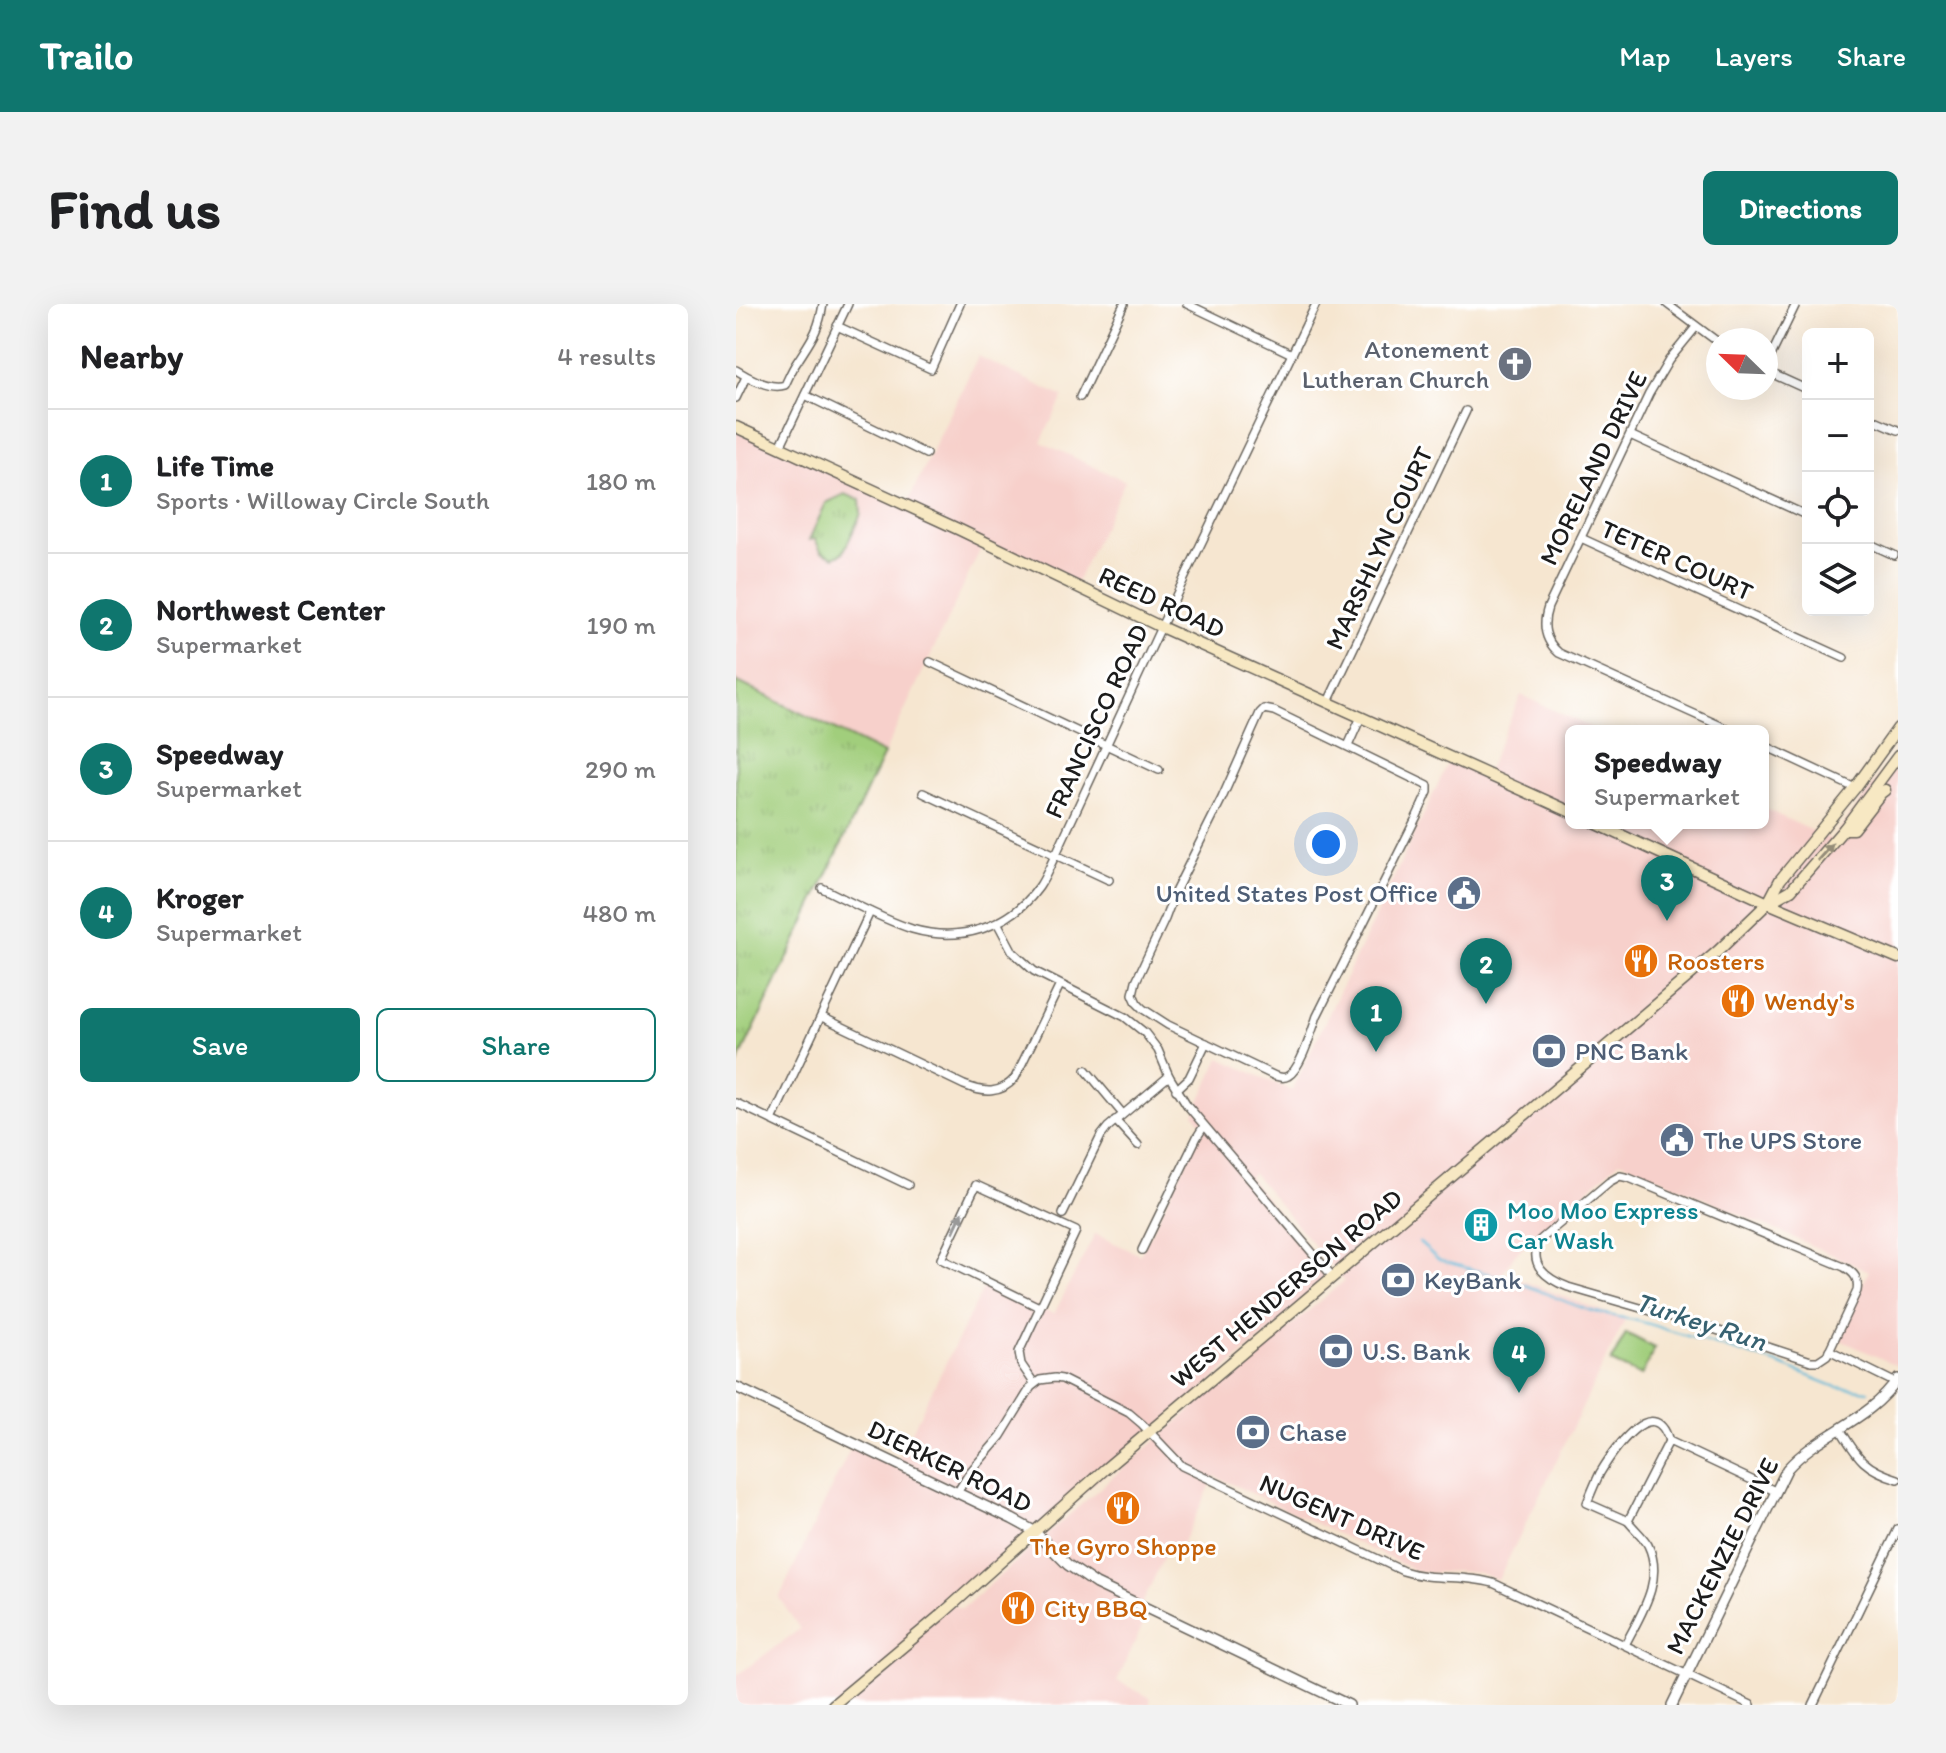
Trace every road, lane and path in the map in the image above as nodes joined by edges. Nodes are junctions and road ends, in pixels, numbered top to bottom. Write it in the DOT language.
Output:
graph roads {
  1 [pos="823,304"];
  2 [pos="848,304"];
  3 [pos="960,304"];
  4 [pos="1124,304"];
  5 [pos="1187,304"];
  6 [pos="1316,304"];
  7 [pos="1667,304"];
  8 [pos="1796,304"];
  9 [pos="837,326"];
  10 [pos="1696,327"];
  11 [pos="1706,334"];
  12 [pos="1778,343"];
  13 [pos="1292,354"];
  14 [pos="736,370"];
  15 [pos="1778,375"];
  16 [pos="746,377"];
  17 [pos="1802,387"];
  18 [pos="805,395"];
  19 [pos="1080,397"];
  20 [pos="736,398"];
  21 [pos="1466,411"];
  22 [pos="1874,420"];
  23 [pos="736,427"];
  24 [pos="1898,430"];
  25 [pos="1630,435"];
  26 [pos="780,447"];
  27 [pos="926,454"];
  28 [pos="1802,513"];
  29 [pos="1581,538"];
  30 [pos="1870,544"];
  31 [pos="1894,555"];
  32 [pos="1161,627"];
  33 [pos="1844,658"];
  34 [pos="930,662"];
  35 [pos="1328,702"];
  36 [pos="1361,717"];
  37 [pos="1719,725"];
  38 [pos="1898,728"];
  39 [pos="1107,745"];
  40 [pos="1348,746"];
  41 [pos="1769,748"];
  42 [pos="1898,756"];
  43 [pos="1159,770"];
  44 [pos="1855,788"];
  45 [pos="1885,790"];
  46 [pos="923,793"];
  47 [pos="1565,809"];
  48 [pos="1608,829"];
  49 [pos="1844,829"];
  50 [pos="1056,854"];
  51 [pos="1109,880"];
  52 [pos="822,888"];
  53 [pos="1768,903"];
  54 [pos="870,912"];
  55 [pos="998,924"];
  56 [pos="1898,958"];
  57 [pos="1060,985"];
  58 [pos="822,1017"];
  59 [pos="1206,1043"];
  60 [pos="1086,1070"];
  61 [pos="1169,1076"];
  62 [pos="1176,1090"];
  63 [pos="736,1103"];
  64 [pos="1118,1116"];
  65 [pos="772,1120"];
  66 [pos="1204,1126"];
  67 [pos="1138,1145"];
  68 [pos="908,1185"];
  69 [pos="1063,1214"];
  70 [pos="1142,1250"];
  71 [pos="1333,1277"];
  72 [pos="1039,1307"];
  73 [pos="1829,1350"];
  74 [pos="1897,1381"];
  75 [pos="1034,1383"];
  76 [pos="736,1387"];
  77 [pos="1840,1429"];
  78 [pos="1150,1433"];
  79 [pos="1669,1441"];
  80 [pos="1898,1479"];
  81 [pos="1775,1491"];
  82 [pos="957,1493"];
  83 [pos="1628,1521"];
  84 [pos="1898,1529"];
  85 [pos="1034,1531"];
  86 [pos="1625,1645"];
  87 [pos="1687,1674"];
  88 [pos="833,1705"];
  89 [pos="1349,1705"];
  90 [pos="1672,1705"];
  91 [pos="1751,1705"];
  92 [pos="1813,1705"];
  1 -- 16 [label="street"];
  2 -- 9 [label="street"];
  3 -- 9 [label="street"];
  4 -- 19 [label="street"];
  5 -- 13 [label="street"];
  6 -- 13 [label="street, FRANCISCO ROAD"];
  7 -- 10 [label="street"];
  8 -- 12 [label="street"];
  9 -- 18 [label="street"];
  10 -- 11 [label="street"];
  10 -- 25 [label="street, MORELAND DRIVE"];
  13 -- 32 [label="street, FRANCISCO ROAD"];
  14 -- 16 [label="street"];
  15 -- 17 [label="street"];
  16 -- 20 [label="street"];
  18 -- 26 [label="street"];
  18 -- 27 [label="street"];
  21 -- 35 [label="street, MARSHLYN COURT"];
  22 -- 24 [label="street"];
  23 -- 26 [label="main road, REED ROAD"];
  25 -- 28 [label="street"];
  25 -- 29 [label="street, MORELAND DRIVE"];
  26 -- 32 [label="main road, REED ROAD"];
  29 -- 33 [label="street, TETER COURT"];
  29 -- 37 [label="street, MORELAND DRIVE"];
  30 -- 31 [label="street"];
  32 -- 35 [label="main road, REED ROAD"];
  32 -- 39 [label="street, FRANCISCO ROAD"];
  34 -- 39 [label="street"];
  35 -- 36 [label="main road, REED ROAD"];
  36 -- 40 [label="street"];
  36 -- 47 [label="main road, REED ROAD"];
  38 -- 44 [label="main road, WEST HENDERSON ROAD"];
  39 -- 43 [label="street"];
  39 -- 50 [label="street, FRANCISCO ROAD"];
  40 -- 59 [label="street"];
  40 -- 59 [label="street"];
  41 -- 44 [label="street"];
  42 -- 49 [label="main road, WEST HENDERSON ROAD"];
  44 -- 53 [label="main road, WEST HENDERSON ROAD"];
  45 -- 49 [label="main road"];
  46 -- 50 [label="street"];
  48 -- 53 [label="main road"];
  53 -- 49 [label="main road, WEST HENDERSON ROAD, one-way"];
  50 -- 51 [label="street"];
  50 -- 55 [label="street, FRANCISCO ROAD"];
  52 -- 54 [label="street"];
  53 -- 56 [label="main road"];
  53 -- 71 [label="main road, WEST HENDERSON ROAD"];
  54 -- 55 [label="street"];
  54 -- 58 [label="street"];
  55 -- 57 [label="street"];
  57 -- 58 [label="street"];
  57 -- 61 [label="street"];
  58 -- 65 [label="street"];
  59 -- 62 [label="street"];
  60 -- 64 [label="street"];
  61 -- 62 [label="street"];
  61 -- 64 [label="street"];
  62 -- 66 [label="street"];
  63 -- 65 [label="street"];
  64 -- 67 [label="street"];
  64 -- 69 [label="street"];
  65 -- 68 [label="street"];
  66 -- 70 [label="street"];
  66 -- 71 [label="street"];
  71 -- 78 [label="main road, WEST HENDERSON ROAD"];
  72 -- 72 [label="street, one-way"];
  72 -- 75 [label="street"];
  73 -- 73 [label="street"];
  73 -- 74 [label="street"];
  74 -- 77 [label="street, MACKENZIE DRIVE"];
  75 -- 78 [label="street, NUGENT DRIVE"];
  75 -- 82 [label="street"];
  76 -- 82 [label="street, DIERKER ROAD"];
  77 -- 80 [label="street"];
  77 -- 81 [label="street, MACKENZIE DRIVE"];
  78 -- 85 [label="main road, WEST HENDERSON ROAD"];
  78 -- 86 [label="street, NUGENT DRIVE"];
  79 -- 81 [label="street"];
  79 -- 83 [label="street"];
  79 -- 83 [label="street"];
  81 -- 87 [label="street, MACKENZIE DRIVE"];
  82 -- 85 [label="street, DIERKER ROAD"];
  83 -- 86 [label="street"];
  84 -- 92 [label="street"];
  85 -- 88 [label="main road, WEST HENDERSON ROAD"];
  85 -- 89 [label="street, DIERKER ROAD"];
  86 -- 87 [label="street, NUGENT DRIVE"];
  87 -- 90 [label="street, MACKENZIE DRIVE"];
  87 -- 91 [label="street, NUGENT DRIVE"];
}
